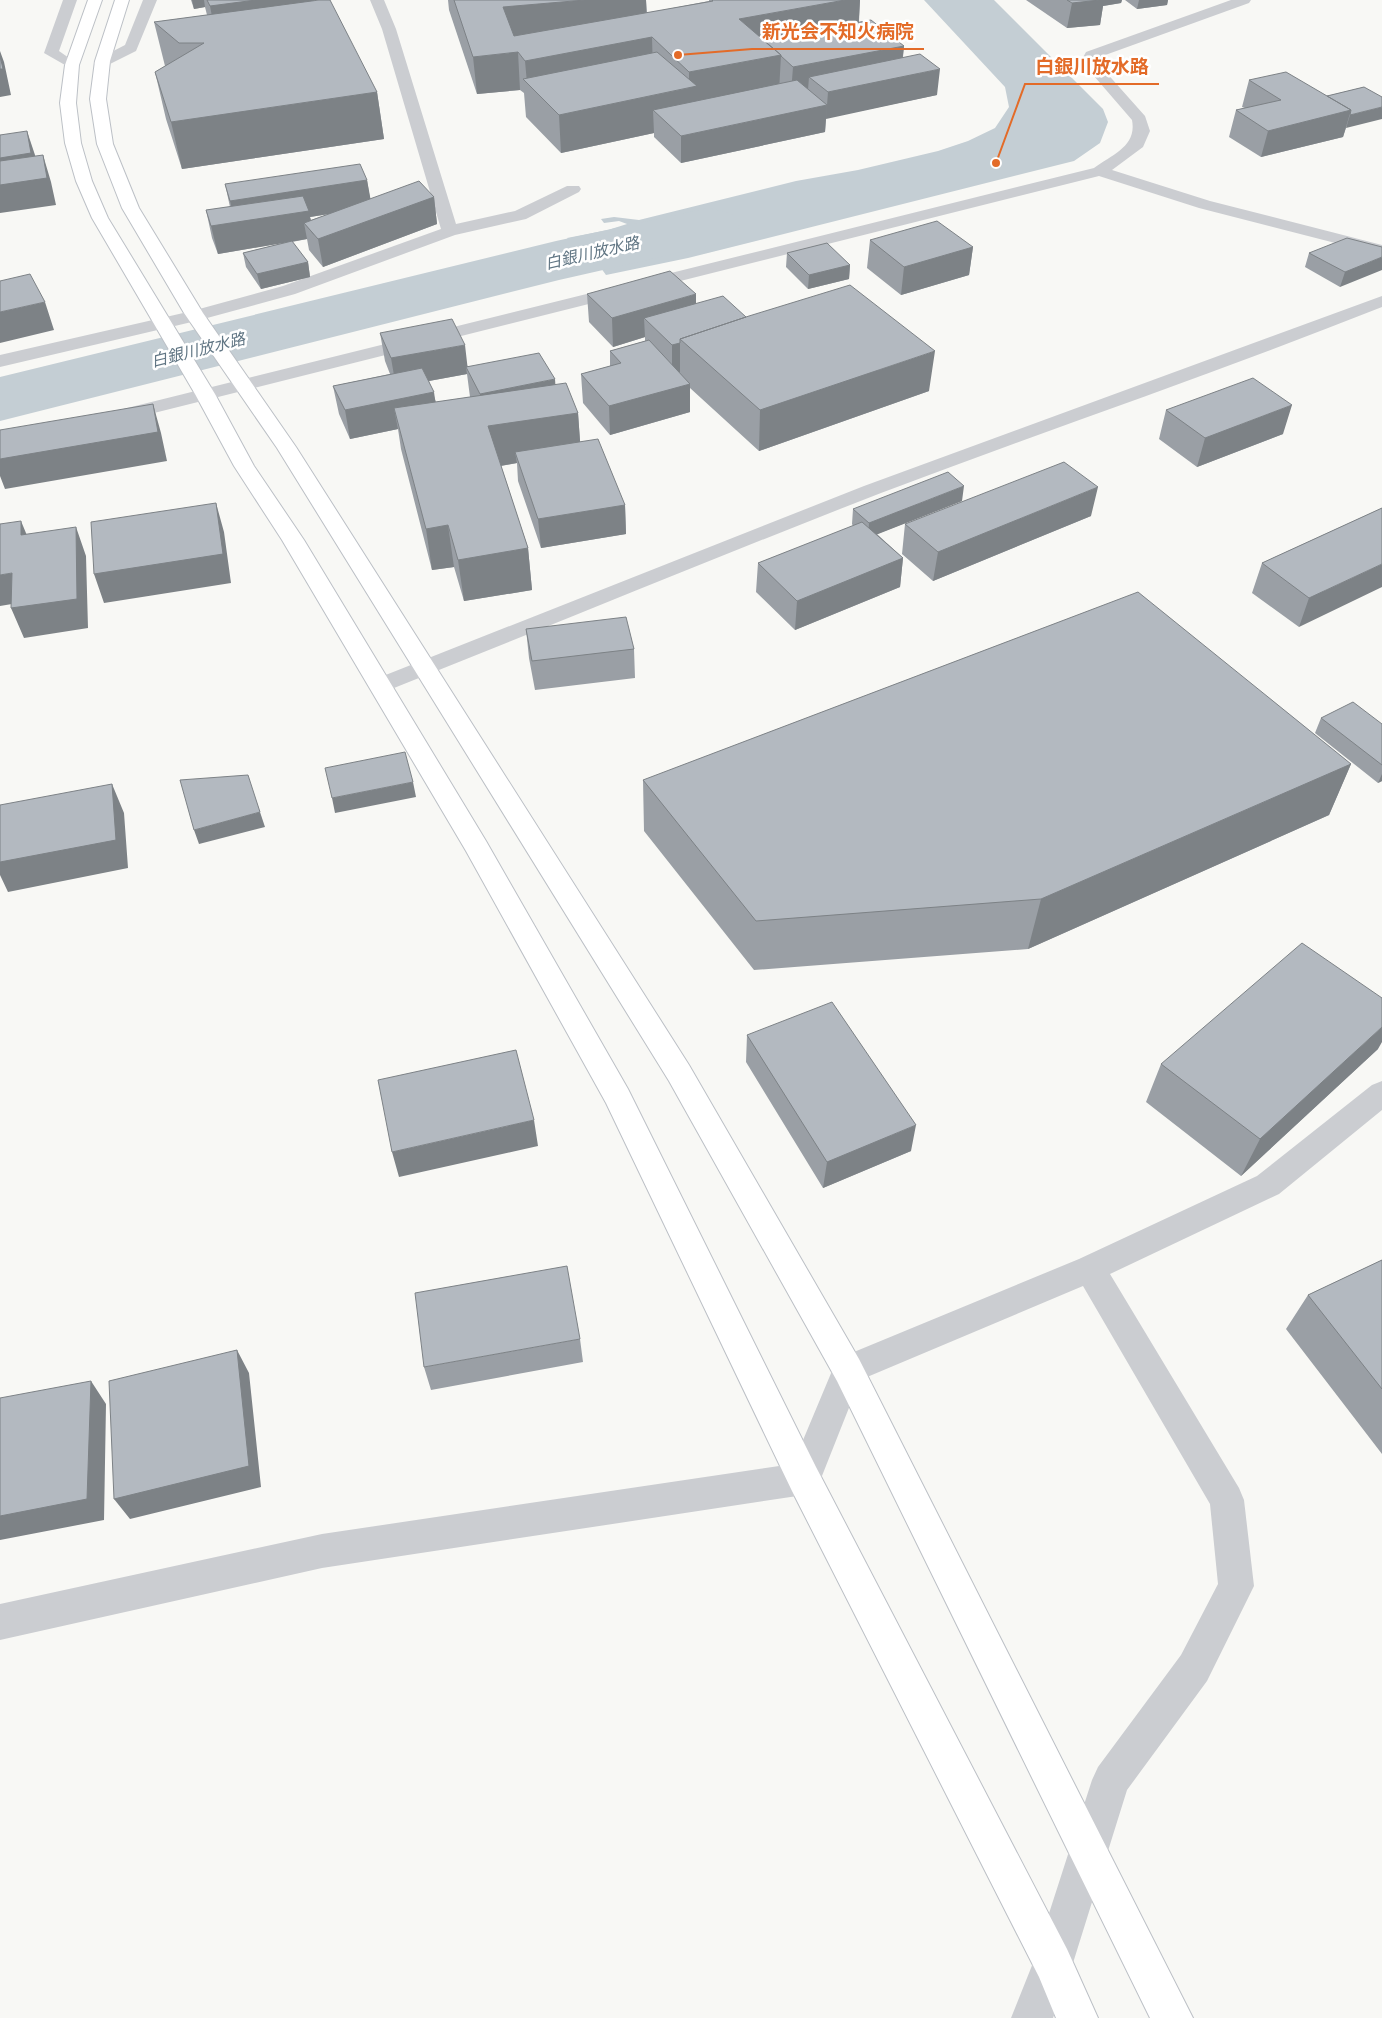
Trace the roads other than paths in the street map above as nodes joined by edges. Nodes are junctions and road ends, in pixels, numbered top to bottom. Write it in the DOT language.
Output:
graph roads {
  1 [pos="70,0"];
  2 [pos="95,0"];
  3 [pos="122,0"];
  4 [pos="150,0"];
  5 [pos="377,0"];
  6 [pos="1244,0"];
  7 [pos="101,63"];
  8 [pos="72,65"];
  9 [pos="1100,171"];
  10 [pos="573,189"];
  11 [pos="450,232"];
  12 [pos="1382,250"];
  13 [pos="1382,301"];
  14 [pos="196,316"];
  15 [pos="163,324"];
  16 [pos="0,362"];
  17 [pos="241,386"];
  18 [pos="205,394"];
  19 [pos="103,420"];
  20 [pos="424,666"];
  21 [pos="381,685"];
  22 [pos="1382,1093"];
  23 [pos="1090,1269"];
  24 [pos="848,1370"];
  25 [pos="804,1479"];
  26 [pos="0,1622"];
  27 [pos="1089,1850"];
  28 [pos="1053,1963"];
  29 [pos="1032,2018"];
  30 [pos="1077,2018"];
  31 [pos="1172,2018"];
  1 -- 8 [label="street"];
  2 -- 8 [label="street"];
  3 -- 7 [label="street"];
  4 -- 7 [label="street"];
  5 -- 11 [label="street"];
  6 -- 9 [label="street"];
  7 -- 14 [label="street"];
  8 -- 15 [label="street"];
  9 -- 12 [label="street"];
  9 -- 17 [label="street"];
  10 -- 11 [label="street"];
  11 -- 14 [label="street"];
  13 -- 20 [label="street"];
  14 -- 15 [label="street"];
  14 -- 17 [label="street"];
  15 -- 16 [label="street"];
  15 -- 18 [label="street"];
  17 -- 18 [label="street"];
  17 -- 20 [label="street"];
  18 -- 19 [label="street"];
  18 -- 21 [label="street"];
  20 -- 21 [label="street"];
  20 -- 24 [label="street"];
  21 -- 25 [label="street"];
  22 -- 23 [label="street"];
  23 -- 24 [label="street"];
  23 -- 27 [label="street"];
  24 -- 25 [label="street"];
  24 -- 27 [label="street"];
  25 -- 26 [label="street"];
  25 -- 28 [label="street"];
  27 -- 28 [label="street"];
  27 -- 31 [label="street"];
  28 -- 29 [label="street"];
  28 -- 30 [label="street"];
}
